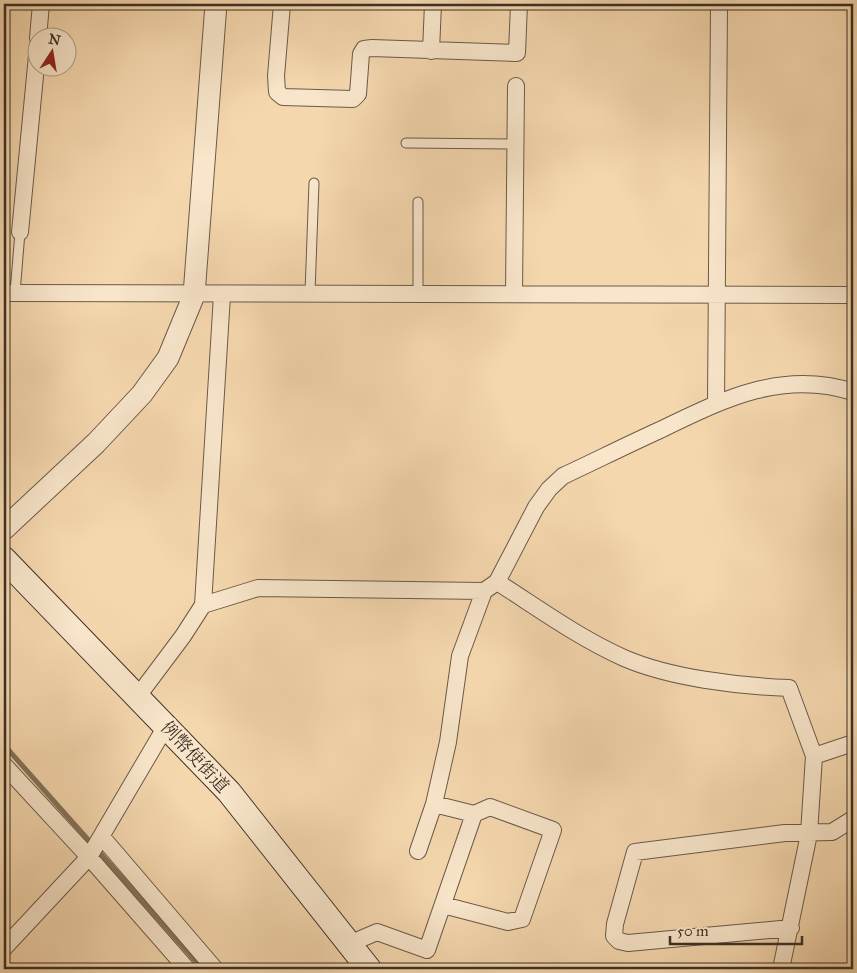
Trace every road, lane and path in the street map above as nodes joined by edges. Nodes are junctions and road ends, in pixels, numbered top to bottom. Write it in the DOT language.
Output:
graph roads {
  1 [pos="41,4"];
  2 [pos="216,4"];
  3 [pos="282,4"];
  4 [pos="434,4"];
  5 [pos="519,4"];
  6 [pos="719,4"];
  7 [pos="39,28"];
  8 [pos="431,51"];
  9 [pos="35,78"];
  10 [pos="516,86"];
  11 [pos="406,143"];
  12 [pos="515,144"];
  13 [pos="314,183"];
  14 [pos="418,202"];
  15 [pos="20,232"];
  16 [pos="310,292"];
  17 [pos="9,293"];
  18 [pos="418,293"];
  19 [pos="514,293"];
  20 [pos="853,294"];
  21 [pos="194,295"];
  22 [pos="222,295"];
  23 [pos="717,295"];
  24 [pos="853,392"];
  25 [pos="716,403"];
  26 [pos="4,529"];
  27 [pos="4,559"];
  28 [pos="491,586"];
  29 [pos="203,605"];
  30 [pos="138,696"];
  31 [pos="166,726"];
  32 [pos="853,743"];
  33 [pos="814,756"];
  34 [pos="4,765"];
  35 [pos="434,804"];
  36 [pos="474,814"];
  37 [pos="853,819"];
  38 [pos="810,834"];
  39 [pos="96,847"];
  40 [pos="418,851"];
  41 [pos="443,905"];
  42 [pos="791,928"];
  43 [pos="349,944"];
  44 [pos="4,948"];
  45 [pos="187,969"];
  46 [pos="215,969"];
  47 [pos="369,969"];
  48 [pos="781,969"];
  1 -- 7 [label="street"];
  2 -- 21 [label="street"];
  3 -- 8 [label="street"];
  4 -- 8 [label="street"];
  5 -- 8 [label="street"];
  6 -- 23 [label="street"];
  9 -- 15 [label="street"];
  10 -- 12 [label="street"];
  11 -- 12 [label="lane"];
  12 -- 19 [label="street"];
  13 -- 16 [label="lane"];
  14 -- 18 [label="lane"];
  15 -- 17 [label="lane"];
  16 -- 18 [label="street"];
  16 -- 22 [label="street"];
  17 -- 21 [label="street"];
  18 -- 19 [label="street"];
  19 -- 23 [label="street"];
  20 -- 23 [label="street"];
  21 -- 22 [label="street"];
  21 -- 26 [label="street"];
  22 -- 29 [label="street"];
  23 -- 25 [label="street"];
  24 -- 25 [label="street"];
  25 -- 28 [label="street"];
  27 -- 30 [label="main road, 例幣使街道"];
  28 -- 29 [label="street"];
  28 -- 33 [label="street"];
  28 -- 35 [label="street"];
  29 -- 30 [label="street"];
  30 -- 31 [label="main road, 例幣使街道"];
  31 -- 39 [label="street"];
  31 -- 43 [label="main road, 例幣使街道"];
  32 -- 33 [label="street"];
  33 -- 38 [label="street"];
  34 -- 39 [label="street"];
  35 -- 36 [label="street"];
  35 -- 40 [label="street"];
  36 -- 41 [label="street"];
  36 -- 41 [label="street"];
  37 -- 38 [label="street"];
  38 -- 42 [label="street"];
  38 -- 42 [label="street"];
  39 -- 44 [label="street"];
  39 -- 45 [label="street"];
  39 -- 46 [label="street"];
  41 -- 43 [label="street"];
  42 -- 48 [label="street"];
  43 -- 47 [label="main road, 例幣使街道"];
}
